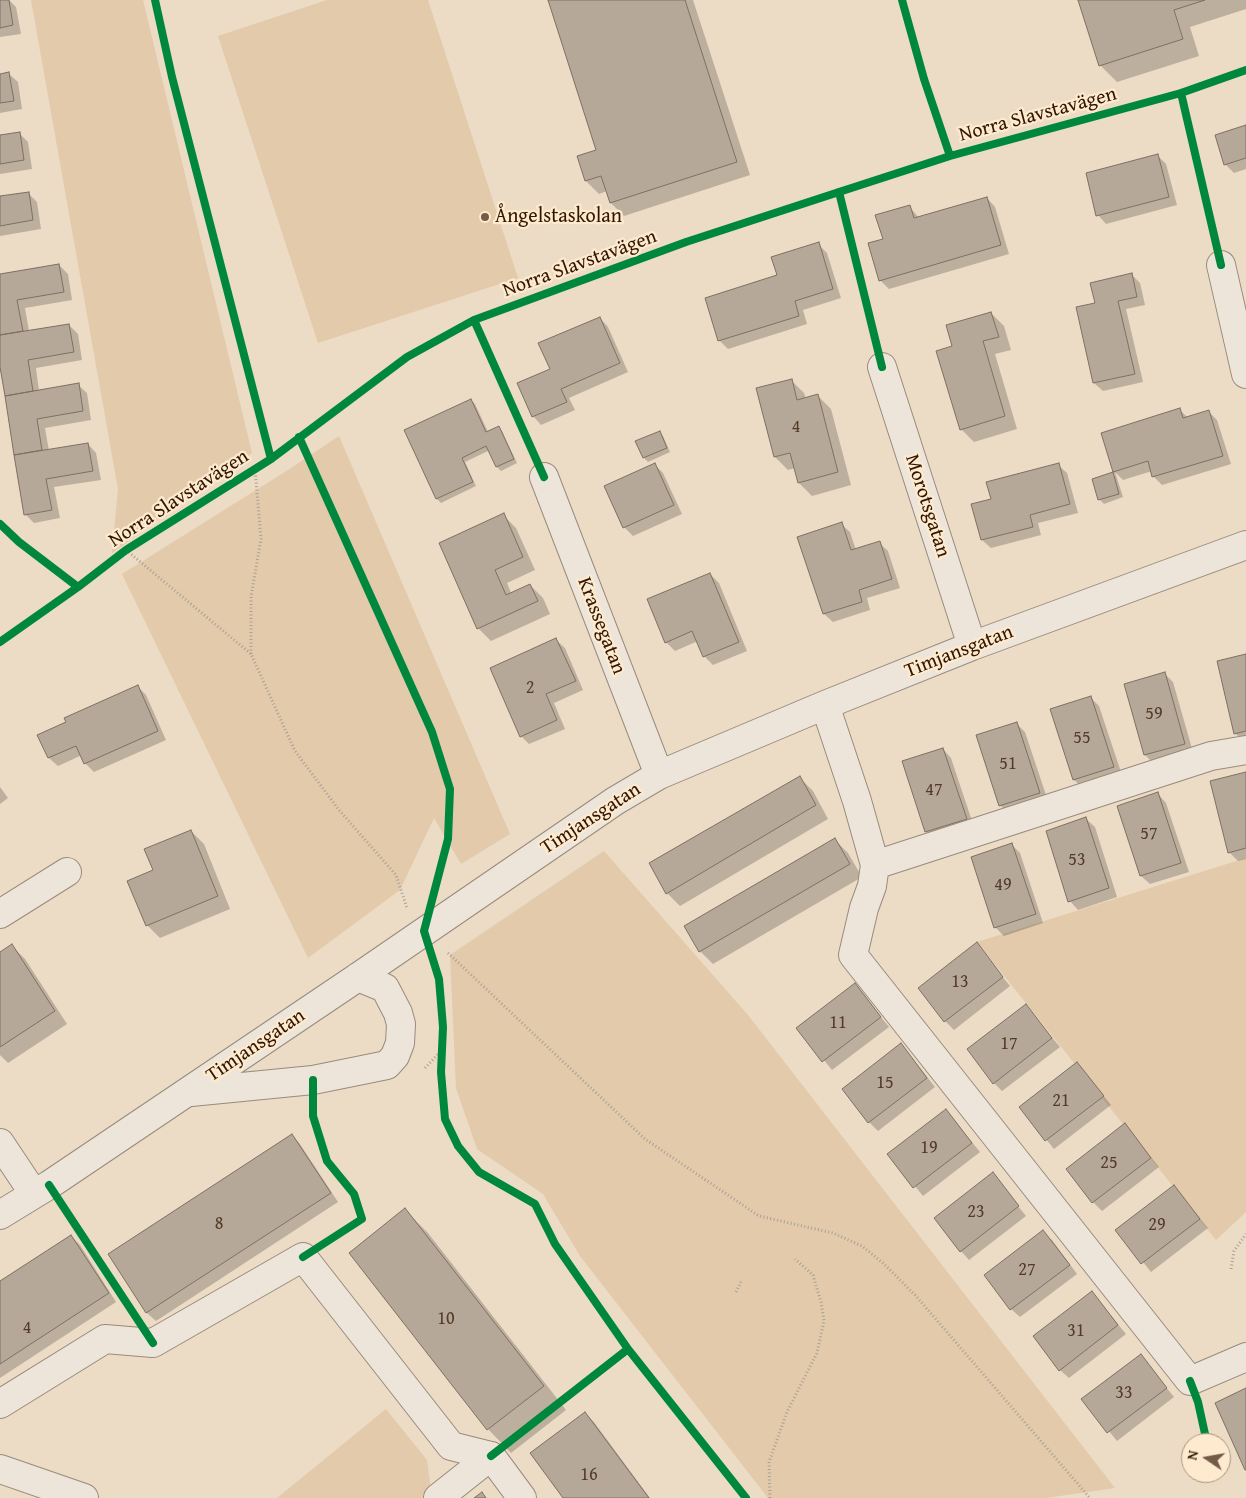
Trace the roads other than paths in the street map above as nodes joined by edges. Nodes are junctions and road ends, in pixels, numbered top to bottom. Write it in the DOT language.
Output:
graph roads {
  1 [pos="1221,264"];
  2 [pos="882,367"];
  3 [pos="1246,374"];
  4 [pos="544,477"];
  5 [pos="1246,545"];
  6 [pos="972,646"];
  7 [pos="825,704"];
  8 [pos="1246,750"];
  9 [pos="659,775"];
  10 [pos="875,864"];
  11 [pos="67,872"];
  12 [pos="0,914"];
  13 [pos="358,978"];
  14 [pos="187,1093"];
  15 [pos="0,1143"];
  16 [pos="34,1194"];
  17 [pos="0,1216"];
  18 [pos="1246,1356"];
  19 [pos="0,1404"];
  20 [pos="491,1456"];
  21 [pos="0,1469"];
  22 [pos="84,1498"];
  23 [pos="438,1498"];
  24 [pos="522,1498"];
  1 -- 3 [label="street"];
  2 -- 6 [label="street, Morotsgatan"];
  4 -- 9 [label="street, Krassegatan"];
  5 -- 6 [label="street, Timjansgatan"];
  6 -- 7 [label="street, Timjansgatan"];
  7 -- 9 [label="street, Timjansgatan"];
  7 -- 10 [label="street"];
  8 -- 10 [label="street"];
  9 -- 13 [label="street, Timjansgatan"];
  10 -- 18 [label="street"];
  11 -- 12 [label="street"];
  13 -- 14 [label="street, Timjansgatan"];
  13 -- 14 [label="street"];
  14 -- 16 [label="street, Timjansgatan"];
  15 -- 16 [label="street"];
  16 -- 17 [label="street, Timjansgatan"];
  19 -- 20 [label="street"];
  20 -- 23 [label="street"];
  20 -- 24 [label="street"];
  21 -- 22 [label="street"];
}
